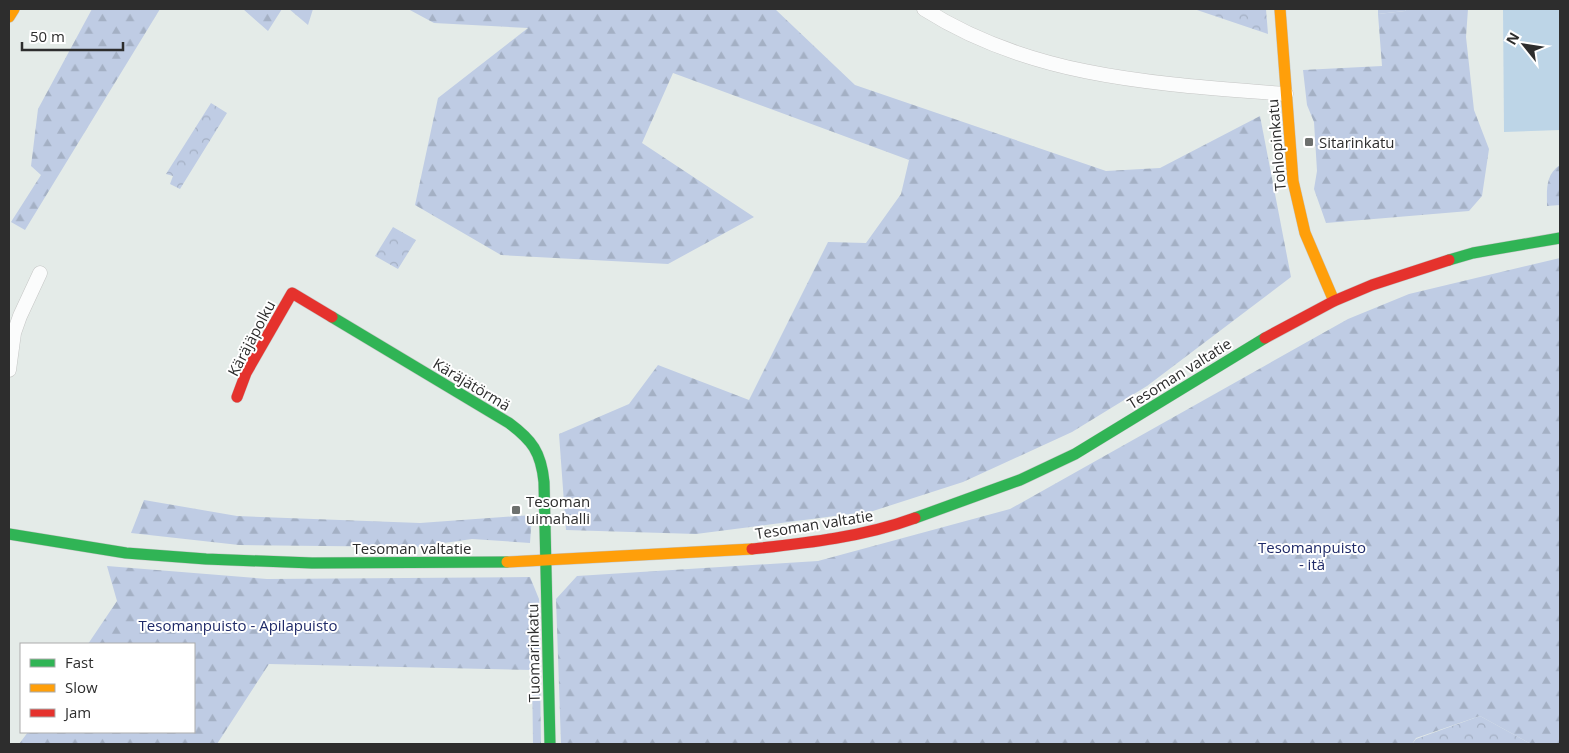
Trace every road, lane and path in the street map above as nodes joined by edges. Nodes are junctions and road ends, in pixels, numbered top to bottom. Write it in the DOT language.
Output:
graph roads {
  1 [pos="14,9"];
  2 [pos="924,9"];
  3 [pos="1280,9"];
  4 [pos="9,17"];
  5 [pos="1286,94"];
  6 [pos="1560,238"];
  7 [pos="40,273"];
  8 [pos="292,293"];
  9 [pos="1334,301"];
  10 [pos="9,370"];
  11 [pos="238,397"];
  12 [pos="9,534"];
  13 [pos="547,560"];
  14 [pos="550,744"];
  1 -- 4 [label="main road"];
  2 -- 5 [label="street"];
  3 -- 5 [label="main road, Tohlopinkatu"];
  5 -- 9 [label="main road, Tohlopinkatu"];
  6 -- 9 [label="main road, Tesoman valtatie"];
  7 -- 10 [label="street"];
  8 -- 11 [label="main road, Käräjäpolku"];
  8 -- 13 [label="main road, Käräjätörmä"];
  9 -- 13 [label="main road, Tesoman valtatie"];
  12 -- 13 [label="main road, Tesoman valtatie"];
  13 -- 14 [label="main road, Tuomarinkatu"];
}
